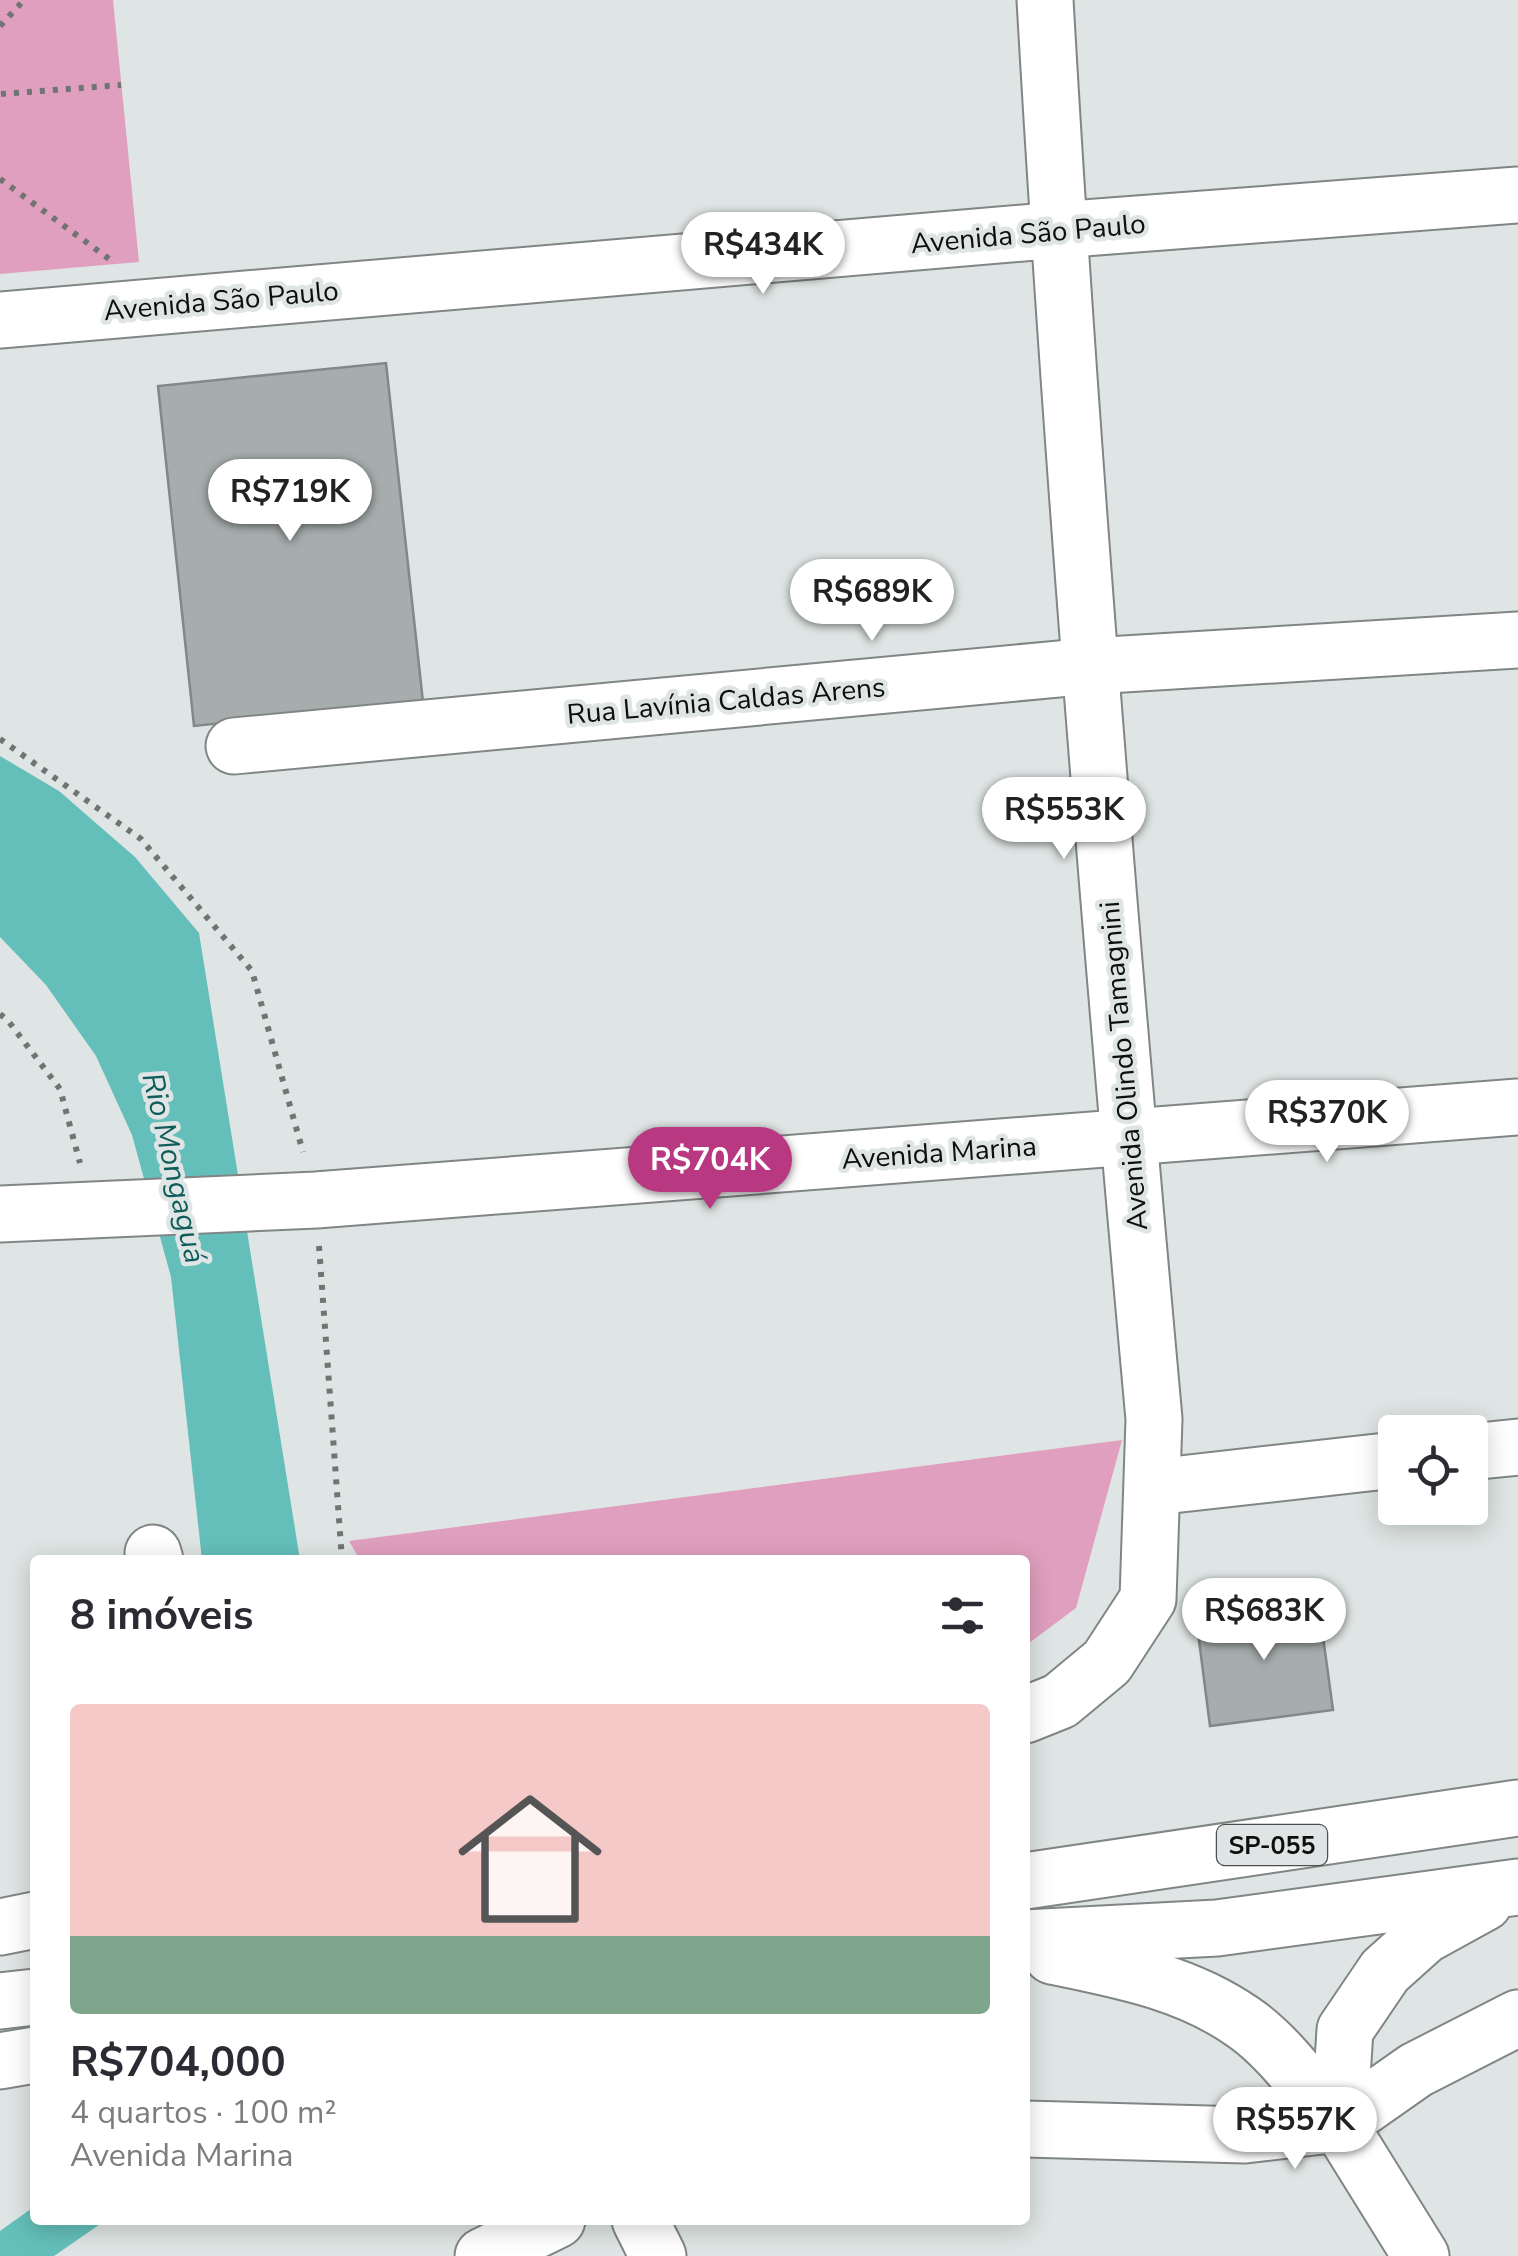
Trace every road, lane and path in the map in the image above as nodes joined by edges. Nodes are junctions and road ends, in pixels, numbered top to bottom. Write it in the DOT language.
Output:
graph roads {
  1 [pos="24,0"];
  2 [pos="1045,0"];
  3 [pos="0,26"];
  4 [pos="122,85"];
  5 [pos="0,93"];
  6 [pos="0,179"];
  7 [pos="1518,195"];
  8 [pos="1058,230"];
  9 [pos="129,307"];
  10 [pos="0,320"];
  11 [pos="1518,640"];
  12 [pos="1091,666"];
  13 [pos="0,739"];
  14 [pos="234,746"];
  15 [pos="0,1014"];
  16 [pos="1518,1107"];
  17 [pos="1129,1138"];
  18 [pos="303,1187"];
  19 [pos="94,1208"];
  20 [pos="0,1214"];
  21 [pos="1518,1447"];
  22 [pos="1488,1450"];
  23 [pos="1378,1462"];
  24 [pos="1154,1487"];
  25 [pos="341,1555"];
  26 [pos="1030,1713"];
  27 [pos="1518,1808"];
  28 [pos="1030,1880"];
  29 [pos="1515,1887"];
  30 [pos="30,1921"];
  31 [pos="0,1926"];
  32 [pos="1030,1938"];
  33 [pos="1030,1951"];
  34 [pos="30,1998"];
  35 [pos="0,2001"];
  36 [pos="1518,2018"];
  37 [pos="30,2056"];
  38 [pos="0,2060"];
  39 [pos="1339,2124"];
  40 [pos="1030,2129"];
  41 [pos="547,2225"];
  42 [pos="642,2225"];
  43 [pos="483,2256"];
  44 [pos="658,2256"];
  45 [pos="1421,2256"];
  1 -- 3 [label="path"];
  2 -- 8 [label="main road, Avenida Olindo Tamagnini"];
  4 -- 5 [label="path"];
  6 -- 9 [label="path"];
  7 -- 8 [label="main road, Avenida São Paulo"];
  8 -- 9 [label="main road, Avenida São Paulo"];
  8 -- 12 [label="main road, Avenida Olindo Tamagnini"];
  9 -- 10 [label="main road, Avenida São Paulo"];
  11 -- 12 [label="main road, Rua Lavínia Caldas Arens"];
  12 -- 14 [label="main road, Rua Lavínia Caldas Arens"];
  12 -- 17 [label="main road, Avenida Olindo Tamagnini"];
  13 -- 18 [label="path"];
  15 -- 19 [label="path"];
  16 -- 17 [label="main road, Avenida Marina"];
  17 -- 18 [label="main road, Avenida Marina"];
  17 -- 24 [label="main road, Avenida Olindo Tamagnini"];
  18 -- 19 [label="main road, Avenida Marina"];
  18 -- 25 [label="path"];
  19 -- 20 [label="main road, Avenida Marina"];
  21 -- 22 [label="main road"];
  23 -- 24 [label="main road"];
  24 -- 26 [label="main road, Avenida Olindo Tamagnini"];
  27 -- 28 [label="main road, SP-055"];
  29 -- 32 [label="main road"];
  29 -- 39 [label="main road"];
  30 -- 31 [label="main road"];
  33 -- 39 [label="main road"];
  34 -- 35 [label="main road"];
  36 -- 39 [label="main road"];
  37 -- 38 [label="main road"];
  39 -- 40 [label="main road"];
  39 -- 45 [label="main road"];
  41 -- 43 [label="main road"];
  42 -- 44 [label="main road"];
}
